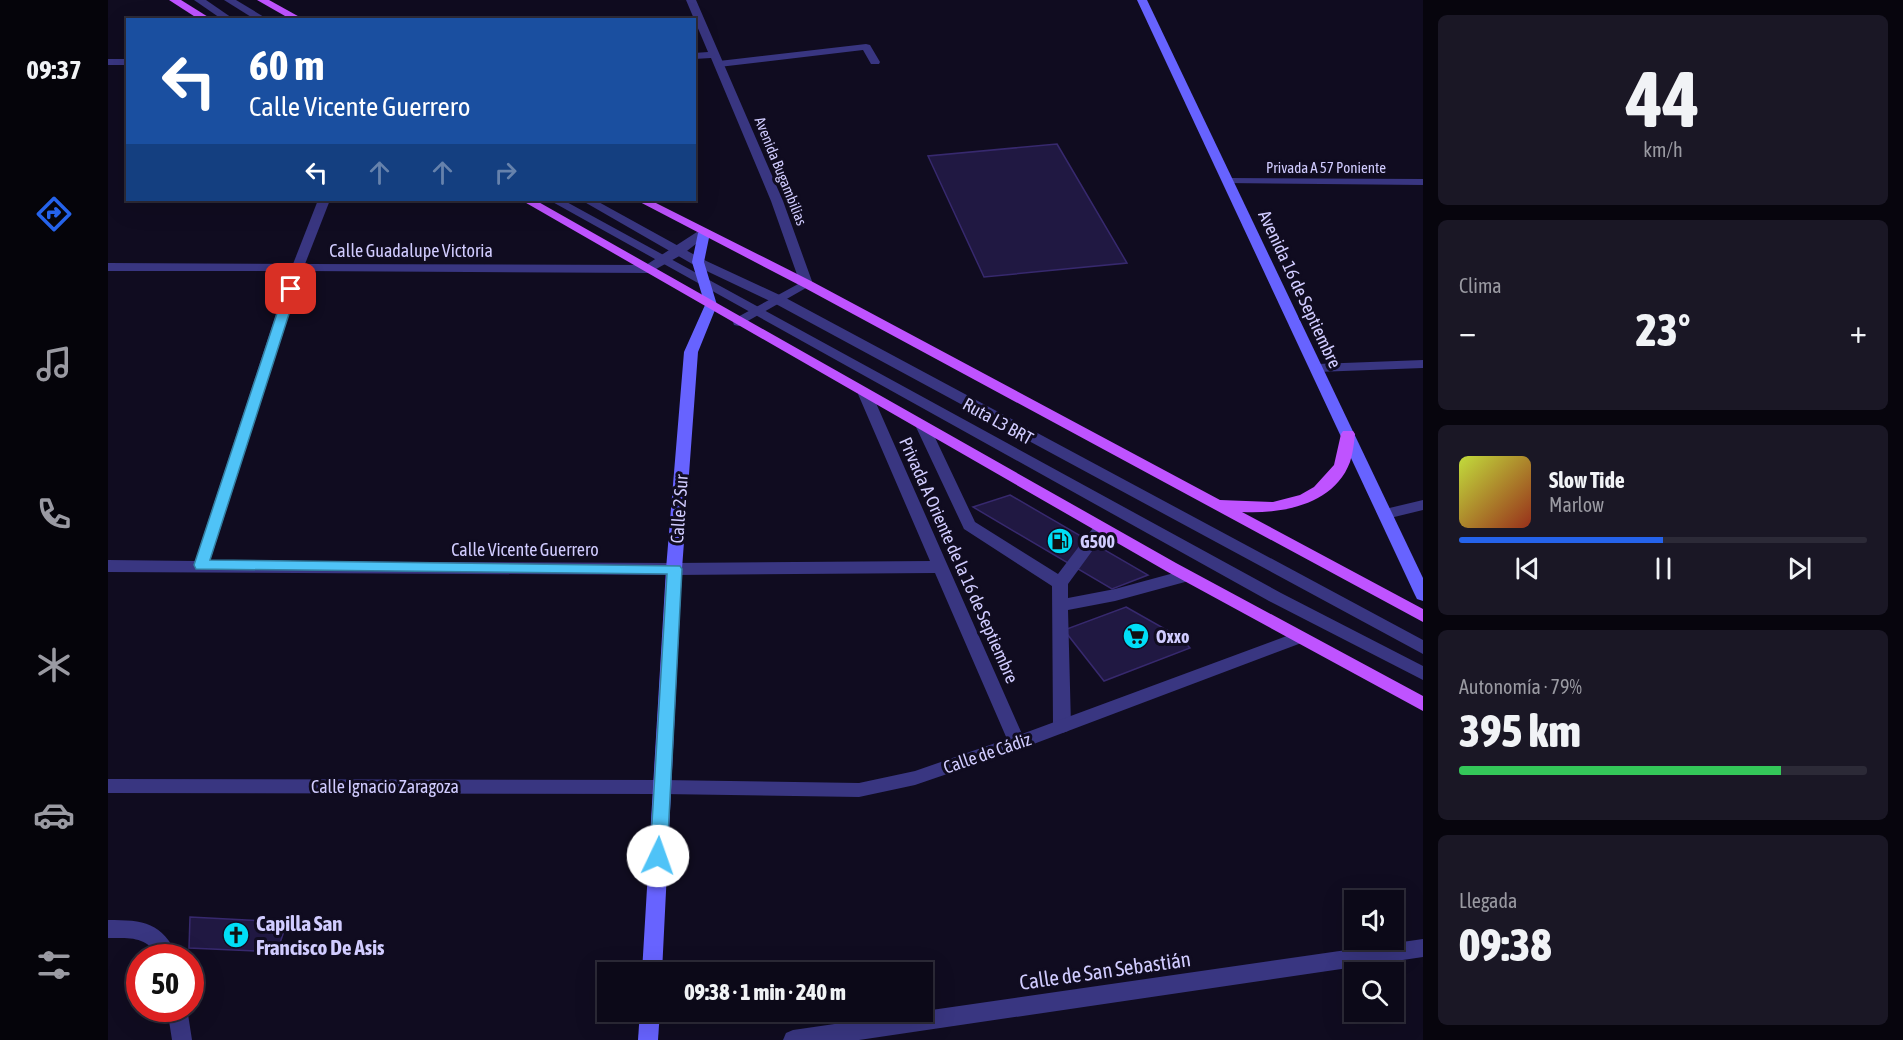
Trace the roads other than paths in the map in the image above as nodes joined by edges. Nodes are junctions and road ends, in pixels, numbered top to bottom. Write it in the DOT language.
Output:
graph roads {
  1 [pos="174,0"];
  2 [pos="199,0"];
  3 [pos="229,0"];
  4 [pos="262,0"];
  5 [pos="691,0"];
  6 [pos="1142,0"];
  7 [pos="204,18"];
  8 [pos="227,18"];
  9 [pos="260,18"];
  10 [pos="296,18"];
  11 [pos="696,56"];
  12 [pos="717,60"];
  13 [pos="108,62"];
  14 [pos="126,62"];
  15 [pos="875,62"];
  16 [pos="1229,181"];
  17 [pos="1423,182"];
  18 [pos="324,201"];
  19 [pos="529,201"];
  20 [pos="557,201"];
  21 [pos="589,201"];
  22 [pos="644,201"];
  23 [pos="704,232"];
  24 [pos="680,251"];
  25 [pos="663,260"];
  26 [pos="698,262"];
  27 [pos="108,267"];
  28 [pos="298,267"];
  29 [pos="649,269"];
  30 [pos="703,282"];
  31 [pos="807,284"];
  32 [pos="779,300"];
  33 [pos="711,305"];
  34 [pos="758,310"];
  35 [pos="739,322"];
  36 [pos="1423,364"];
  37 [pos="1317,368"];
  38 [pos="865,393"];
  39 [pos="923,427"];
  40 [pos="1348,434"];
  41 [pos="1207,500"];
  42 [pos="1423,505"];
  43 [pos="1386,514"];
  44 [pos="1101,528"];
  45 [pos="201,565"];
  46 [pos="108,566"];
  47 [pos="942,567"];
  48 [pos="675,569"];
  49 [pos="1185,576"];
  50 [pos="1060,583"];
  51 [pos="1423,595"];
  52 [pos="1060,606"];
  53 [pos="1423,616"];
  54 [pos="1298,638"];
  55 [pos="1423,648"];
  56 [pos="1423,674"];
  57 [pos="1423,704"];
  58 [pos="1062,726"];
  59 [pos="1017,743"];
  60 [pos="108,786"];
  61 [pos="662,787"];
  62 [pos="108,928"];
  63 [pos="163,944"];
  64 [pos="1423,948"];
  65 [pos="653,962"];
  66 [pos="179,1022"];
  67 [pos="649,1022"];
  68 [pos="182,1040"];
  69 [pos="648,1040"];
  70 [pos="793,1040"];
  1 -- 7 [label="main road"];
  2 -- 8 [label="street"];
  3 -- 9 [label="street"];
  4 -- 10 [label="main road"];
  5 -- 12 [label="street, Avenida Bugambilias"];
  6 -- 16 [label="main road, Avenida 16 de Septiembre"];
  11 -- 12 [label="street"];
  12 -- 15 [label="street"];
  12 -- 31 [label="street, Avenida Bugambilias"];
  13 -- 14 [label="street"];
  16 -- 17 [label="street, Privada A 57 Poniente"];
  16 -- 37 [label="main road, Avenida 16 de Septiembre"];
  18 -- 28 [label="street"];
  19 -- 29 [label="main road"];
  20 -- 25 [label="street, Ruta L3 BRT"];
  21 -- 24 [label="street"];
  22 -- 23 [label="main road"];
  23 -- 24 [label="street"];
  23 -- 26 [label="main road"];
  23 -- 31 [label="main road"];
  24 -- 25 [label="street"];
  24 -- 26 [label="street"];
  25 -- 29 [label="street"];
  25 -- 30 [label="street, Ruta L3 BRT"];
  26 -- 30 [label="main road"];
  26 -- 32 [label="street"];
  27 -- 28 [label="street, Calle Guadalupe Victoria"];
  28 -- 29 [label="street, Calle Guadalupe Victoria"];
  28 -- 45 [label="street"];
  29 -- 33 [label="main road"];
  30 -- 33 [label="main road"];
  30 -- 34 [label="street, Ruta L3 BRT"];
  31 -- 32 [label="street"];
  31 -- 41 [label="main road"];
  32 -- 34 [label="street"];
  32 -- 55 [label="street"];
  33 -- 35 [label="main road"];
  33 -- 48 [label="main road, Calle 2 Sur"];
  34 -- 35 [label="street"];
  34 -- 56 [label="street, Ruta L3 BRT"];
  35 -- 38 [label="main road"];
  36 -- 37 [label="street"];
  37 -- 40 [label="main road, Avenida 16 de Septiembre"];
  38 -- 39 [label="main road"];
  38 -- 47 [label="street, Privada A Oriente de la 16 de Septiembre"];
  39 -- 44 [label="main road"];
  39 -- 50 [label="street"];
  40 -- 41 [label="main road"];
  40 -- 43 [label="main road, Avenida 16 de Septiembre"];
  41 -- 53 [label="main road"];
  42 -- 43 [label="street"];
  43 -- 51 [label="main road, Avenida 16 de Septiembre"];
  44 -- 49 [label="main road"];
  44 -- 50 [label="street"];
  45 -- 46 [label="street, Calle Vicente Guerrero"];
  45 -- 48 [label="street, Calle Vicente Guerrero"];
  47 -- 48 [label="street, Calle Vicente Guerrero"];
  47 -- 59 [label="street, Privada A Oriente de la 16 de Septiembre"];
  48 -- 61 [label="main road, Calle 2 Sur"];
  49 -- 52 [label="street"];
  49 -- 54 [label="main road"];
  50 -- 52 [label="street"];
  52 -- 58 [label="street"];
  54 -- 57 [label="main road"];
  54 -- 58 [label="street, Calle de Cádiz"];
  58 -- 59 [label="street, Calle de Cádiz"];
  59 -- 61 [label="street, Calle de Cádiz"];
  60 -- 61 [label="street, Calle Ignacio Zaragoza"];
  61 -- 65 [label="main road, Calle 2 Sur"];
  62 -- 63 [label="street"];
  64 -- 70 [label="street, Calle de San Sebastián"];
  66 -- 68 [label="street"];
  67 -- 69 [label="main road"];
}
